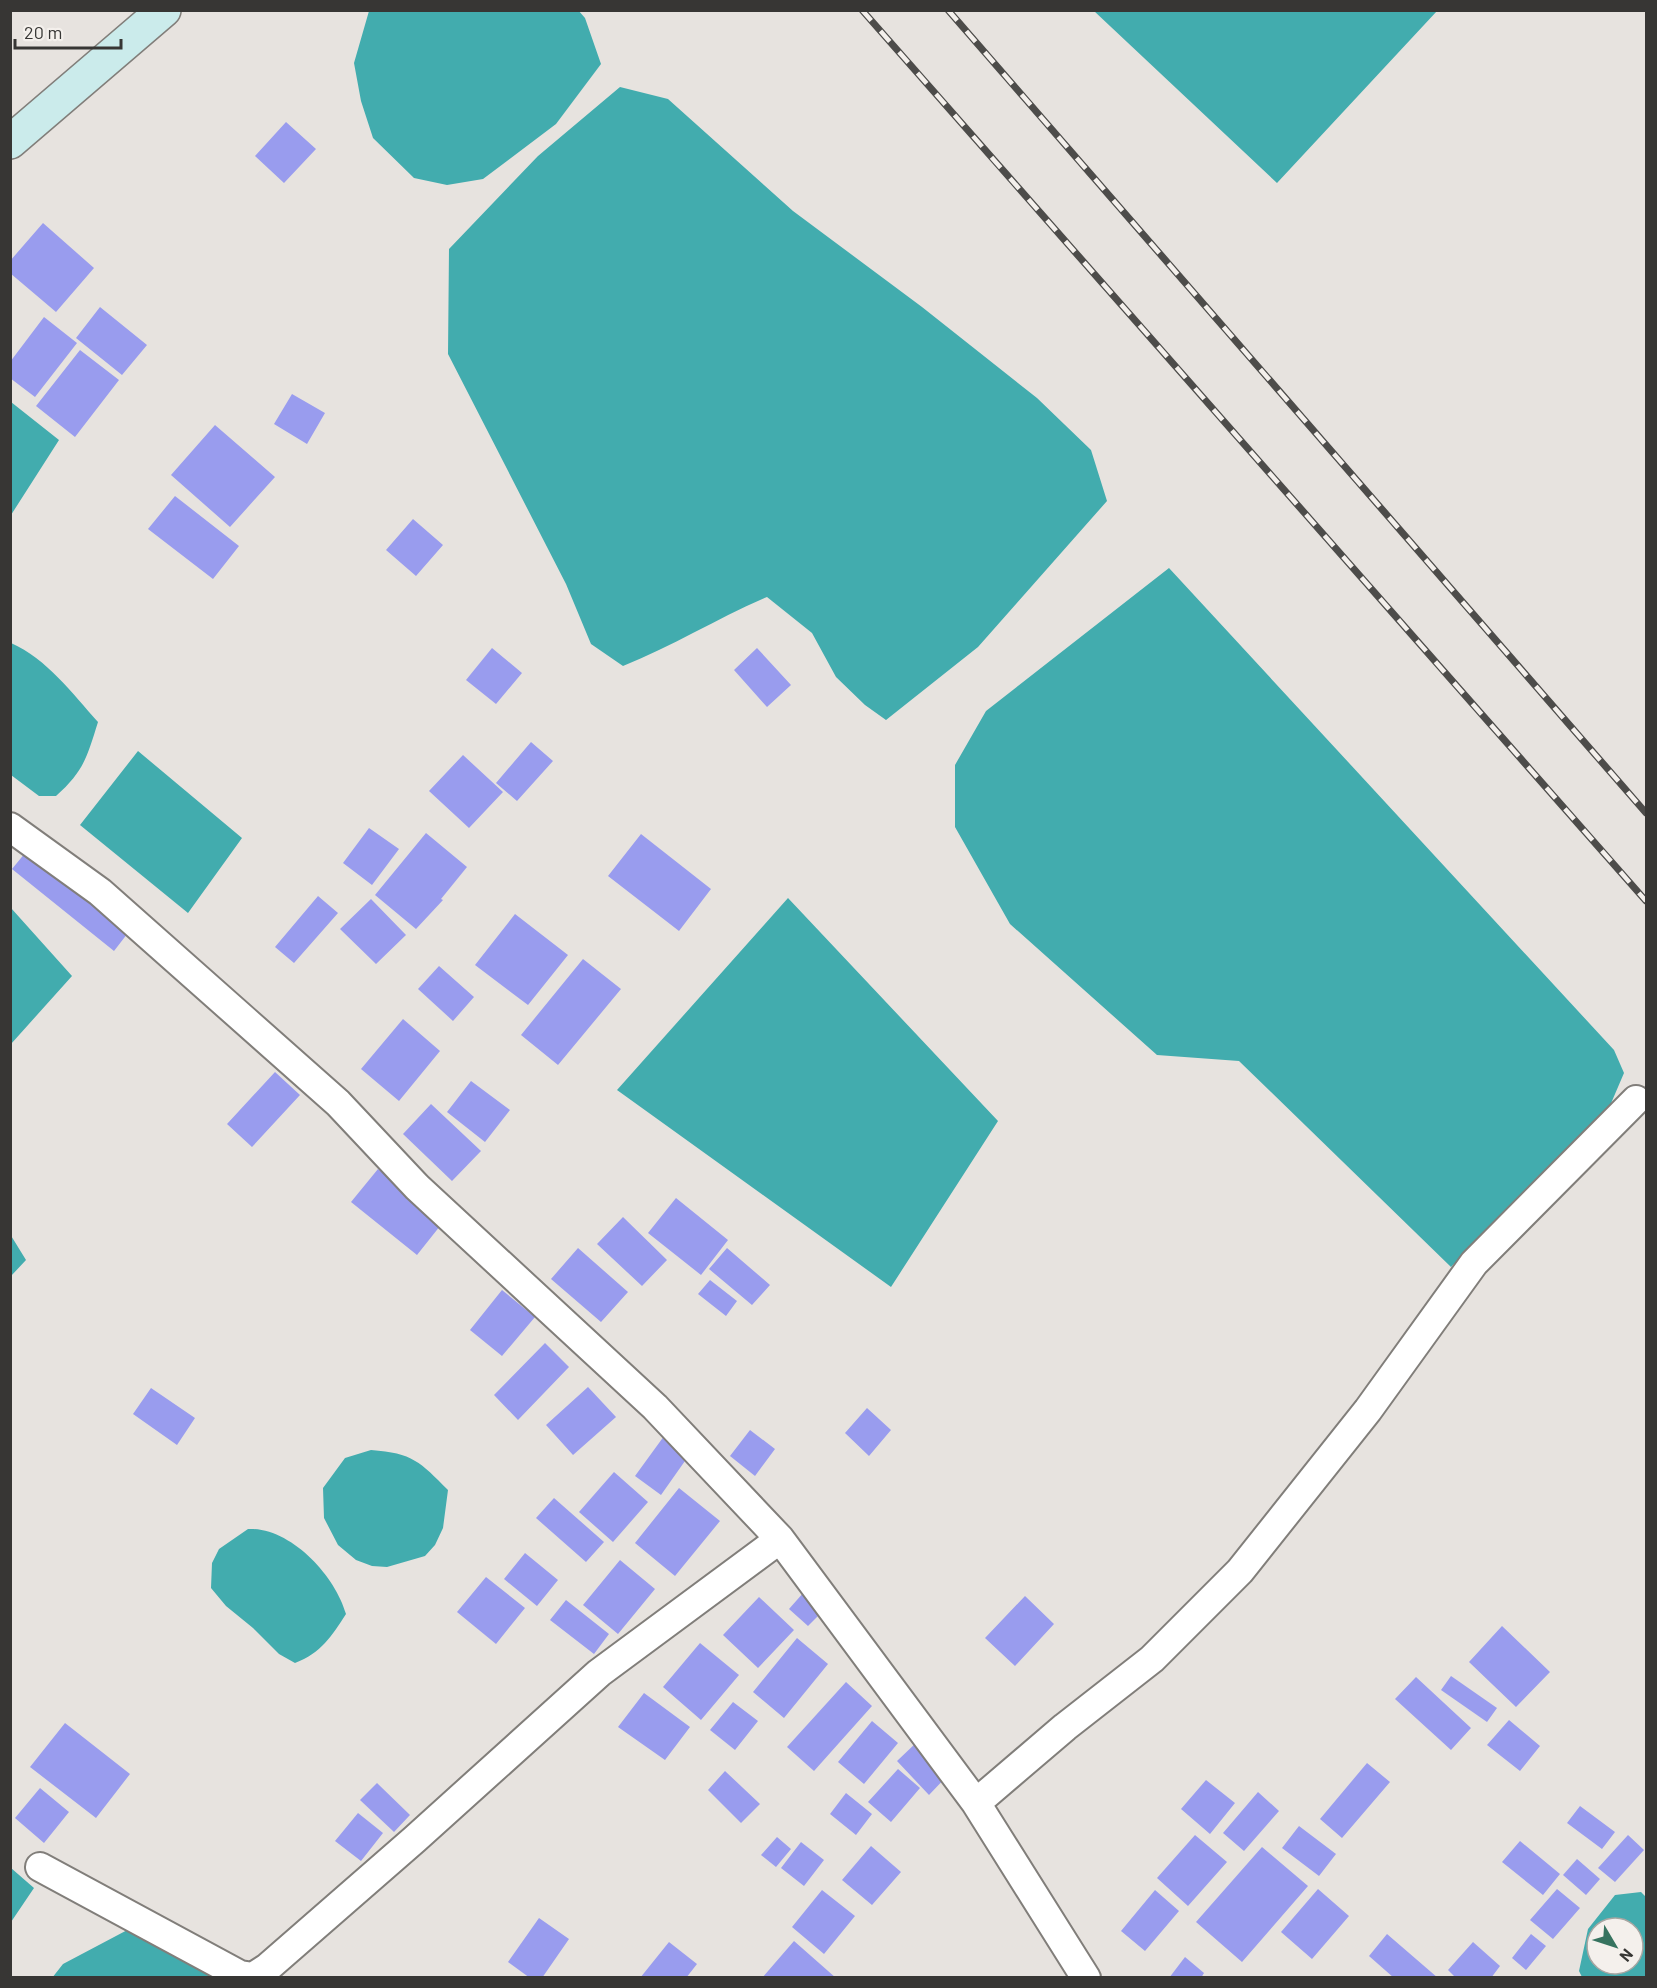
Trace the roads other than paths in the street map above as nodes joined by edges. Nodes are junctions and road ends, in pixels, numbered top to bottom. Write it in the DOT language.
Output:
graph roads {
  1 [pos="164,10"];
  2 [pos="10,142"];
  3 [pos="10,827"];
  4 [pos="1636,1100"];
  5 [pos="780,1539"];
  6 [pos="976,1803"];
  7 [pos="40,1867"];
  8 [pos="1086,1977"];
  1 -- 2 [label="main road"];
  3 -- 5 [label="street"];
  4 -- 6 [label="street"];
  5 -- 6 [label="street"];
  5 -- 7 [label="street"];
  6 -- 8 [label="street"];
}
